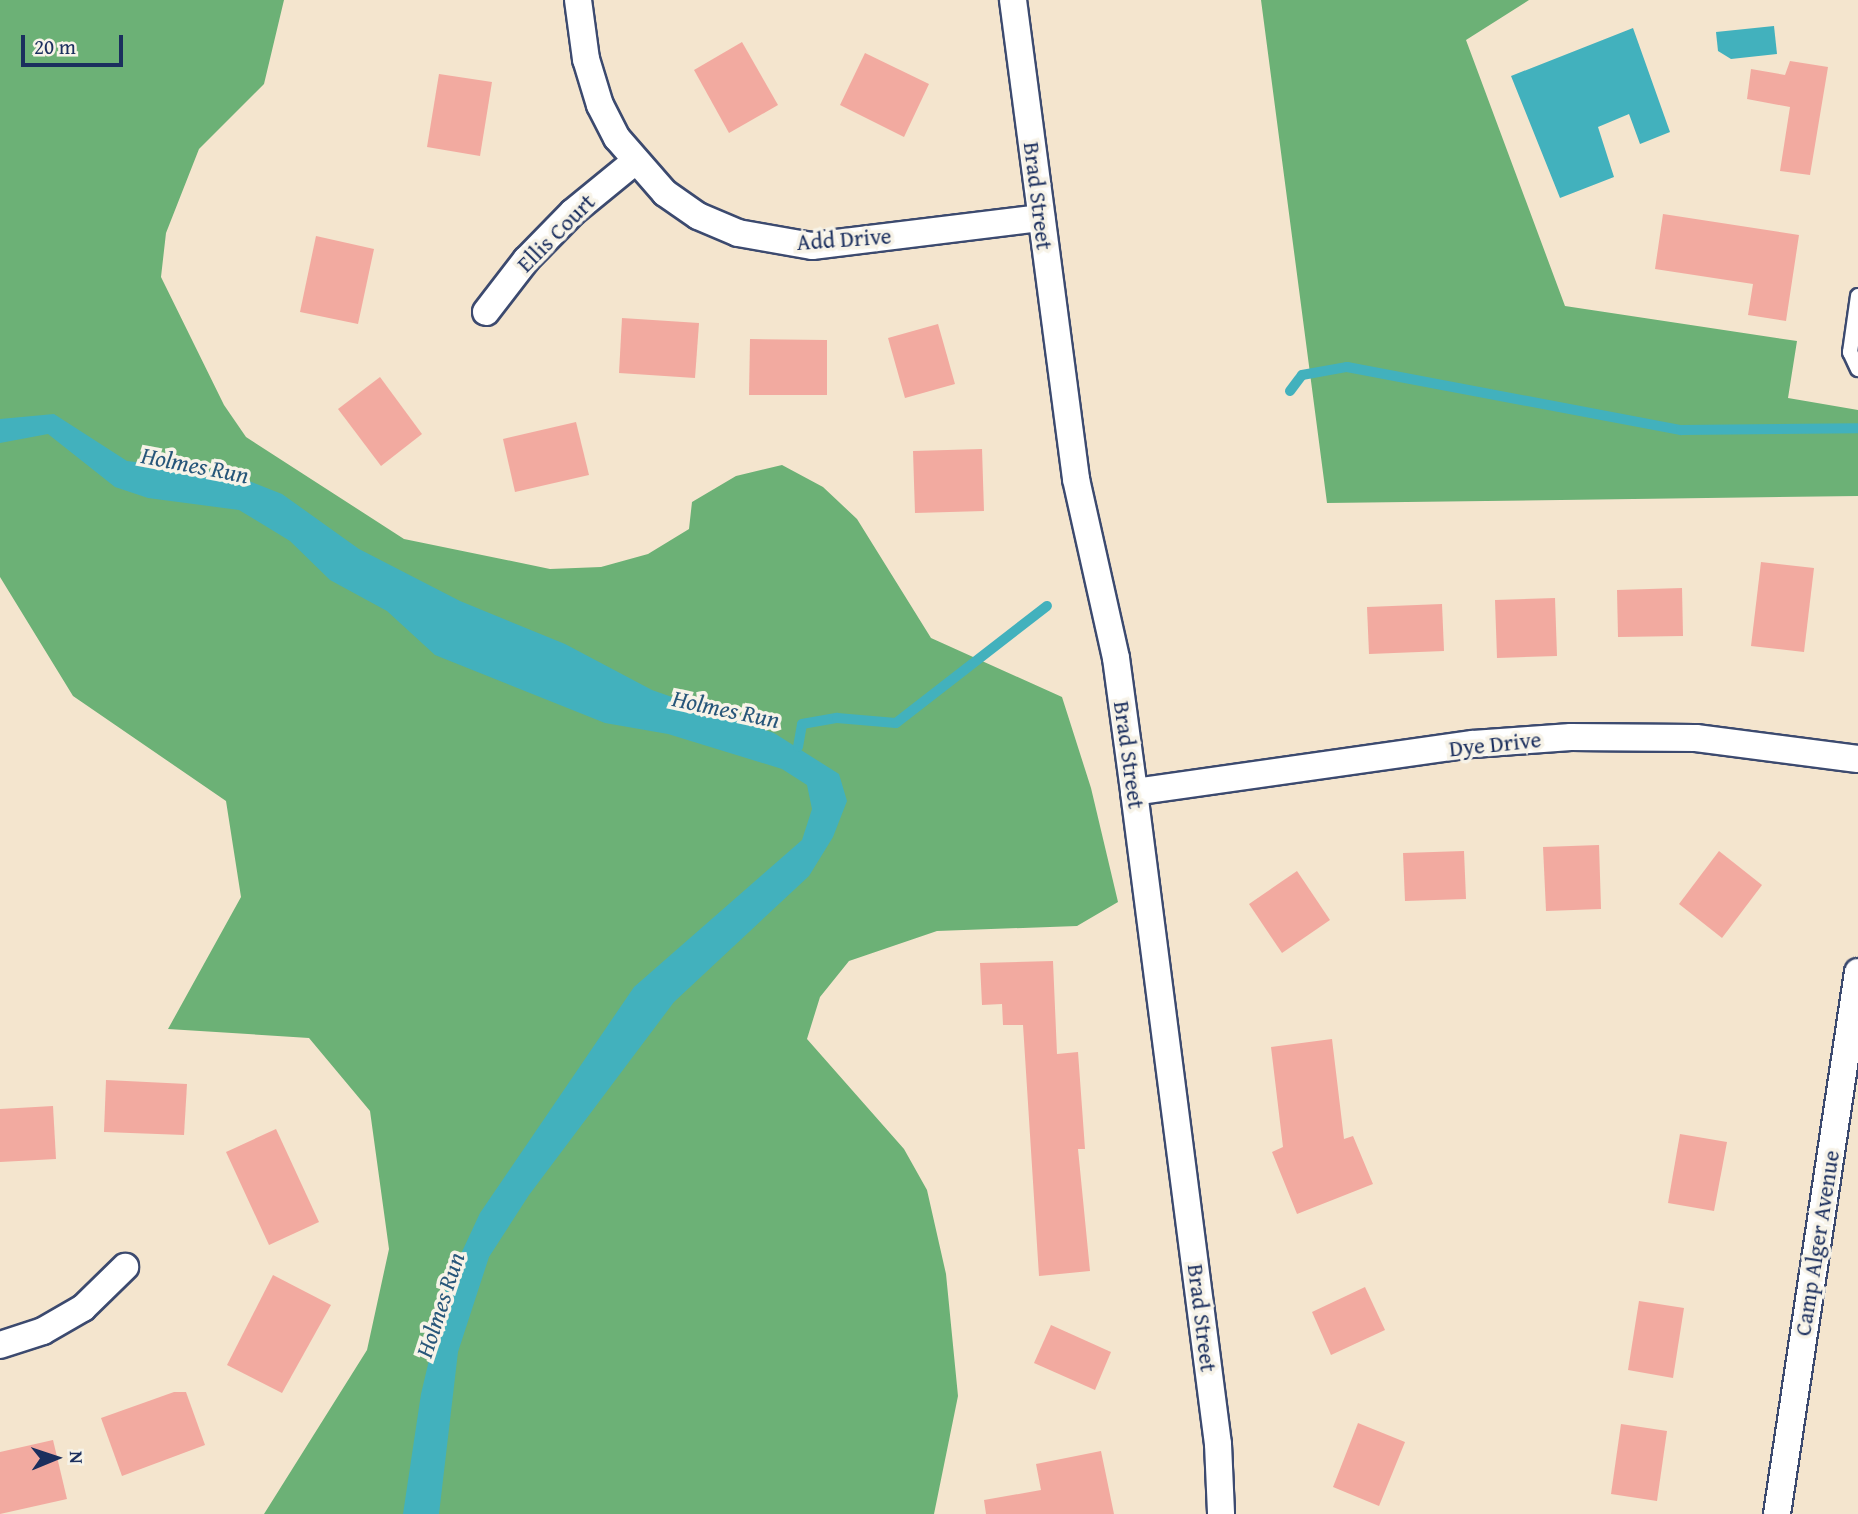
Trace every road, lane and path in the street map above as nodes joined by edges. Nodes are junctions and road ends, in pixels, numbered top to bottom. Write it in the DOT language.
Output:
graph roads {
  1 [pos="578,0"];
  2 [pos="1013,0"];
  3 [pos="634,162"];
  4 [pos="1041,218"];
  5 [pos="1858,296"];
  6 [pos="486,312"];
  7 [pos="1858,369"];
  8 [pos="1858,760"];
  9 [pos="1134,792"];
  10 [pos="1858,972"];
  11 [pos="125,1267"];
  12 [pos="0,1345"];
  13 [pos="1221,1514"];
  14 [pos="1777,1514"];
  1 -- 3 [label="street, Add Drive"];
  2 -- 4 [label="street, Brad Street"];
  3 -- 4 [label="street, Add Drive"];
  3 -- 6 [label="street, Ellis Court"];
  4 -- 9 [label="street, Brad Street"];
  5 -- 7 [label="lane"];
  8 -- 9 [label="street, Dye Drive"];
  9 -- 13 [label="street, Brad Street"];
  10 -- 14 [label="street, Camp Alger Avenue"];
  11 -- 12 [label="street"];
}
